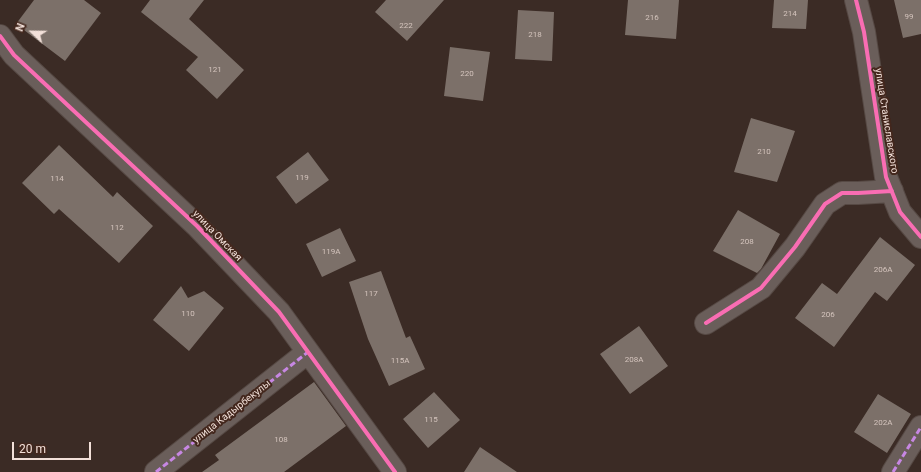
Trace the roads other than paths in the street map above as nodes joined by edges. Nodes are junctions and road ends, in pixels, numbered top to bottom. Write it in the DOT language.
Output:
graph roads {
  1 [pos="856,0"];
  2 [pos="0,36"];
  3 [pos="892,191"];
  4 [pos="921,237"];
  5 [pos="706,323"];
  6 [pos="308,352"];
  7 [pos="921,427"];
  8 [pos="156,472"];
  9 [pos="395,472"];
  10 [pos="893,472"];
  1 -- 3 [label="street, улица Станиславского"];
  2 -- 6 [label="street, улица Омская"];
  3 -- 4 [label="street, улица Станиславского"];
  3 -- 5 [label="street"];
  6 -- 8 [label="street, улица Кадырбекулы"];
  6 -- 9 [label="street, улица Омская"];
  7 -- 10 [label="street"];
}
